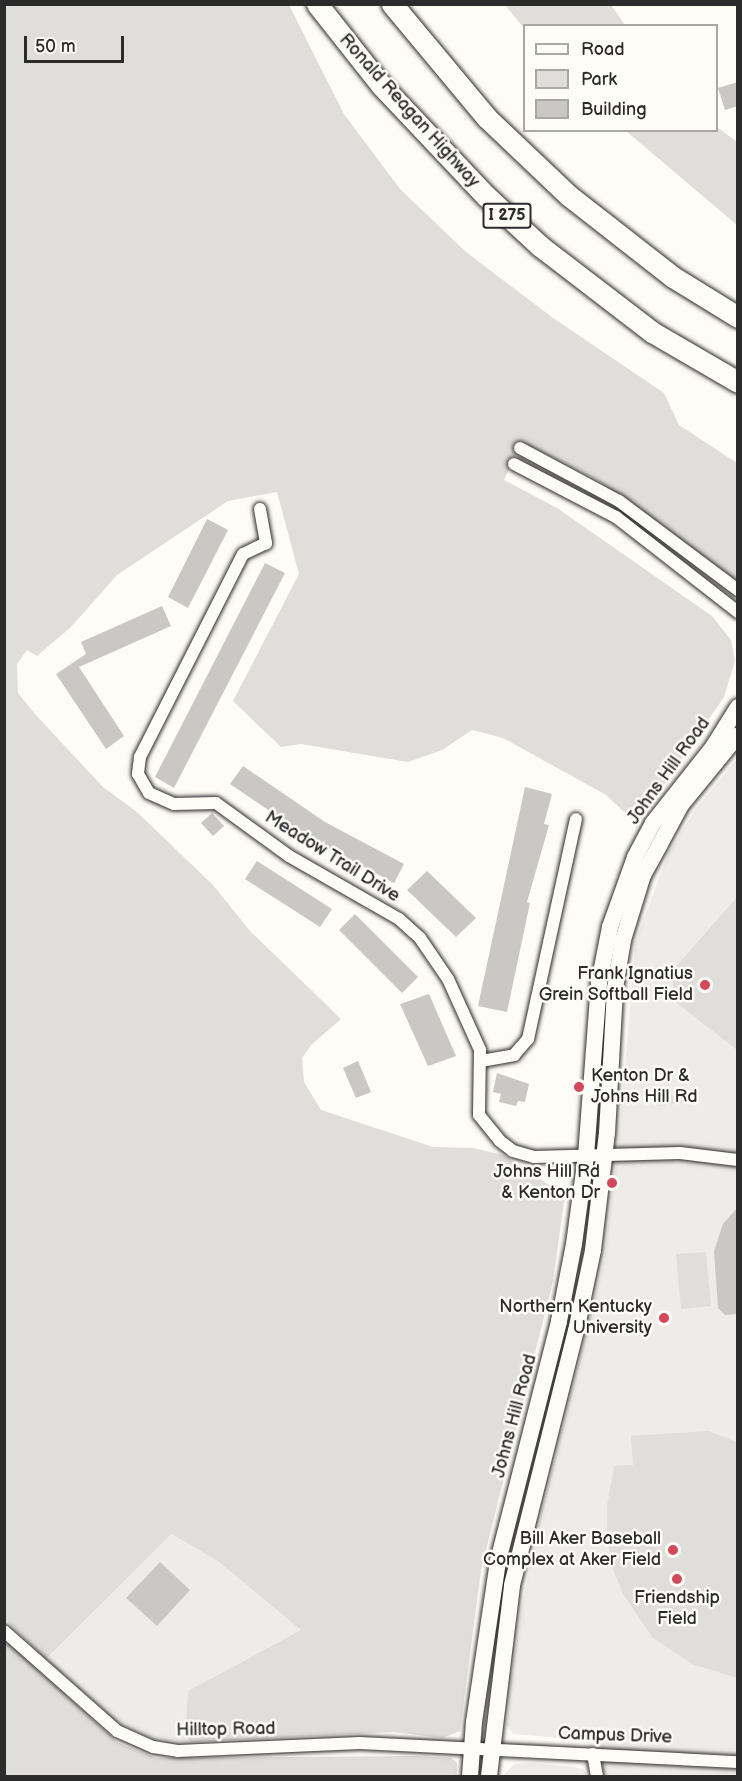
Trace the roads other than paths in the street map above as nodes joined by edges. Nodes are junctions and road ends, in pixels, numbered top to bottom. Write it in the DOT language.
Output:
graph roads {
  1 [pos="316,4"];
  2 [pos="392,4"];
  3 [pos="738,317"];
  4 [pos="738,382"];
  5 [pos="520,448"];
  6 [pos="514,464"];
  7 [pos="260,509"];
  8 [pos="738,590"];
  9 [pos="738,612"];
  10 [pos="738,707"];
  11 [pos="738,735"];
  12 [pos="576,819"];
  13 [pos="481,1061"];
  14 [pos="604,1155"];
  15 [pos="586,1156"];
  16 [pos="738,1160"];
  17 [pos="4,1630"];
  18 [pos="471,1747"];
  19 [pos="491,1748"];
  20 [pos="593,1754"];
  21 [pos="738,1762"];
  22 [pos="470,1776"];
  23 [pos="489,1776"];
  24 [pos="597,1776"];
  1 -- 4 [label="highway, Ronald Reagan Highway / I 275"];
  2 -- 3 [label="highway"];
  5 -- 8 [label="street"];
  6 -- 9 [label="street"];
  7 -- 13 [label="street, Meadow Trail Drive"];
  10 -- 15 [label="main road, Johns Hill Road"];
  11 -- 14 [label="main road, Johns Hill Road"];
  12 -- 13 [label="street"];
  13 -- 15 [label="street, Meadow Trail Drive"];
  14 -- 15 [label="street, Meadow Trail Drive"];
  14 -- 16 [label="street, Meadow Trail Drive"];
  14 -- 19 [label="main road, Johns Hill Road"];
  15 -- 18 [label="main road, Johns Hill Road"];
  17 -- 18 [label="street, Hilltop Road"];
  18 -- 19 [label="street, Hilltop Road"];
  18 -- 22 [label="main road, Johns Hill Road"];
  19 -- 20 [label="street, Campus Drive"];
  19 -- 23 [label="main road, Johns Hill Road"];
  20 -- 21 [label="street, Campus Drive"];
  20 -- 24 [label="street"];
}
